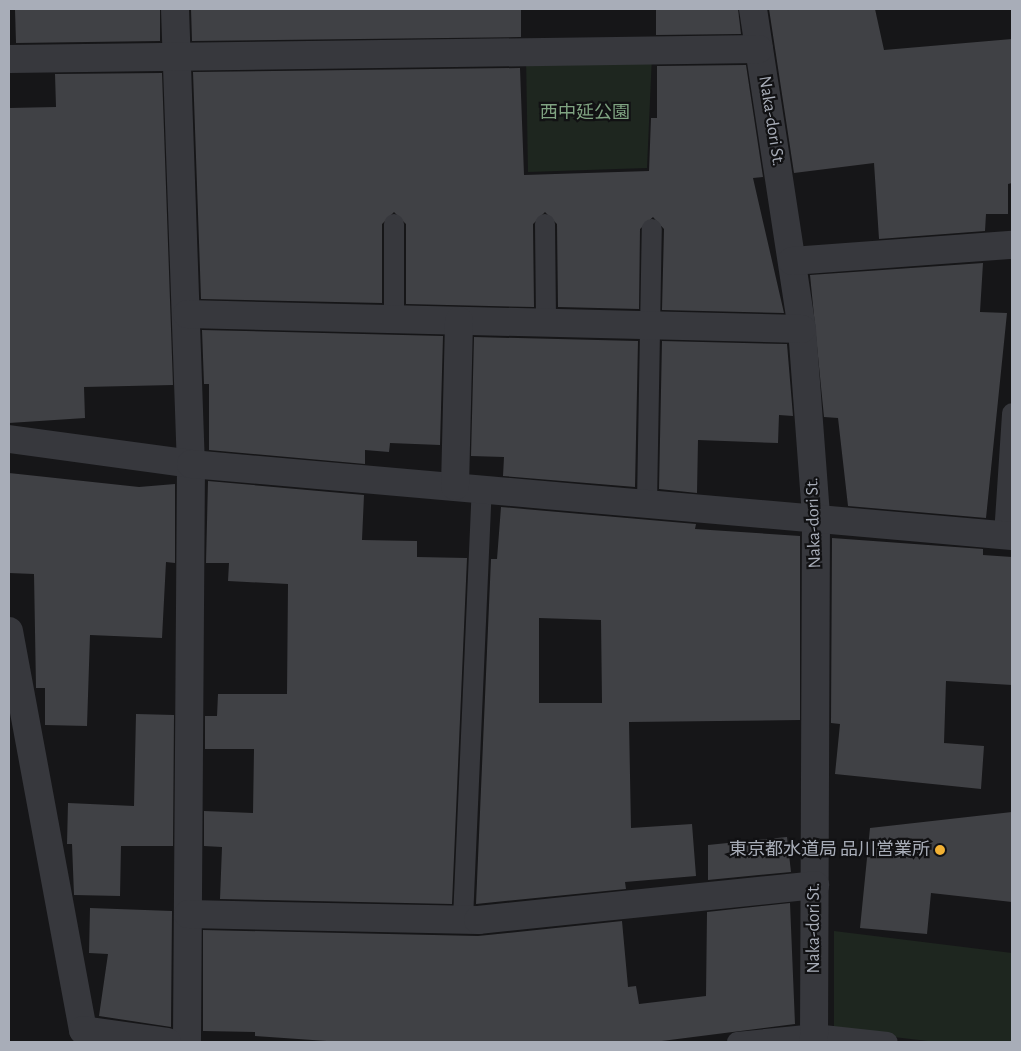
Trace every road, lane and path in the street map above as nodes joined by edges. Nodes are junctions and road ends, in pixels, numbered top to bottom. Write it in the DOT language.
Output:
graph roads {
  1 [pos="175,9"];
  2 [pos="753,9"];
  3 [pos="759,49"];
  4 [pos="177,57"];
  5 [pos="9,59"];
  6 [pos="394,224"];
  7 [pos="545,224"];
  8 [pos="652,229"];
  9 [pos="1012,245"];
  10 [pos="792,261"];
  11 [pos="187,314"];
  12 [pos="394,319"];
  13 [pos="459,320"];
  14 [pos="546,323"];
  15 [pos="653,325"];
  16 [pos="802,329"];
  17 [pos="1012,413"];
  18 [pos="9,439"];
  19 [pos="192,464"];
  20 [pos="455,486"];
  21 [pos="482,487"];
  22 [pos="647,503"];
  23 [pos="816,517"];
  24 [pos="1008,536"];
  25 [pos="9,631"];
  26 [pos="814,885"];
  27 [pos="188,914"];
  28 [pos="463,919"];
  29 [pos="814,1038"];
  30 [pos="167,1042"];
  31 [pos="187,1042"];
  32 [pos="737,1042"];
  33 [pos="888,1042"];
  1 -- 4 [label="street"];
  2 -- 3 [label="street, Naka-dori St."];
  3 -- 4 [label="street"];
  3 -- 10 [label="street, Naka-dori St."];
  4 -- 5 [label="street"];
  4 -- 11 [label="street"];
  6 -- 12 [label="lane"];
  7 -- 14 [label="lane"];
  8 -- 15 [label="lane"];
  9 -- 10 [label="street"];
  10 -- 16 [label="street, Naka-dori St."];
  11 -- 12 [label="street"];
  11 -- 19 [label="street"];
  12 -- 13 [label="street"];
  13 -- 14 [label="street"];
  13 -- 20 [label="street"];
  14 -- 15 [label="street"];
  15 -- 16 [label="street"];
  15 -- 22 [label="lane"];
  16 -- 23 [label="street, Naka-dori St."];
  17 -- 24 [label="lane"];
  18 -- 19 [label="street"];
  19 -- 20 [label="street"];
  19 -- 27 [label="street"];
  20 -- 21 [label="street"];
  21 -- 22 [label="street"];
  21 -- 28 [label="lane"];
  22 -- 23 [label="street"];
  23 -- 24 [label="street"];
  23 -- 26 [label="street, Naka-dori St."];
  25 -- 30 [label="street"];
  26 -- 28 [label="street"];
  26 -- 29 [label="street, Naka-dori St."];
  27 -- 28 [label="street"];
  27 -- 31 [label="street"];
  29 -- 32 [label="lane"];
  29 -- 33 [label="lane"];
}
